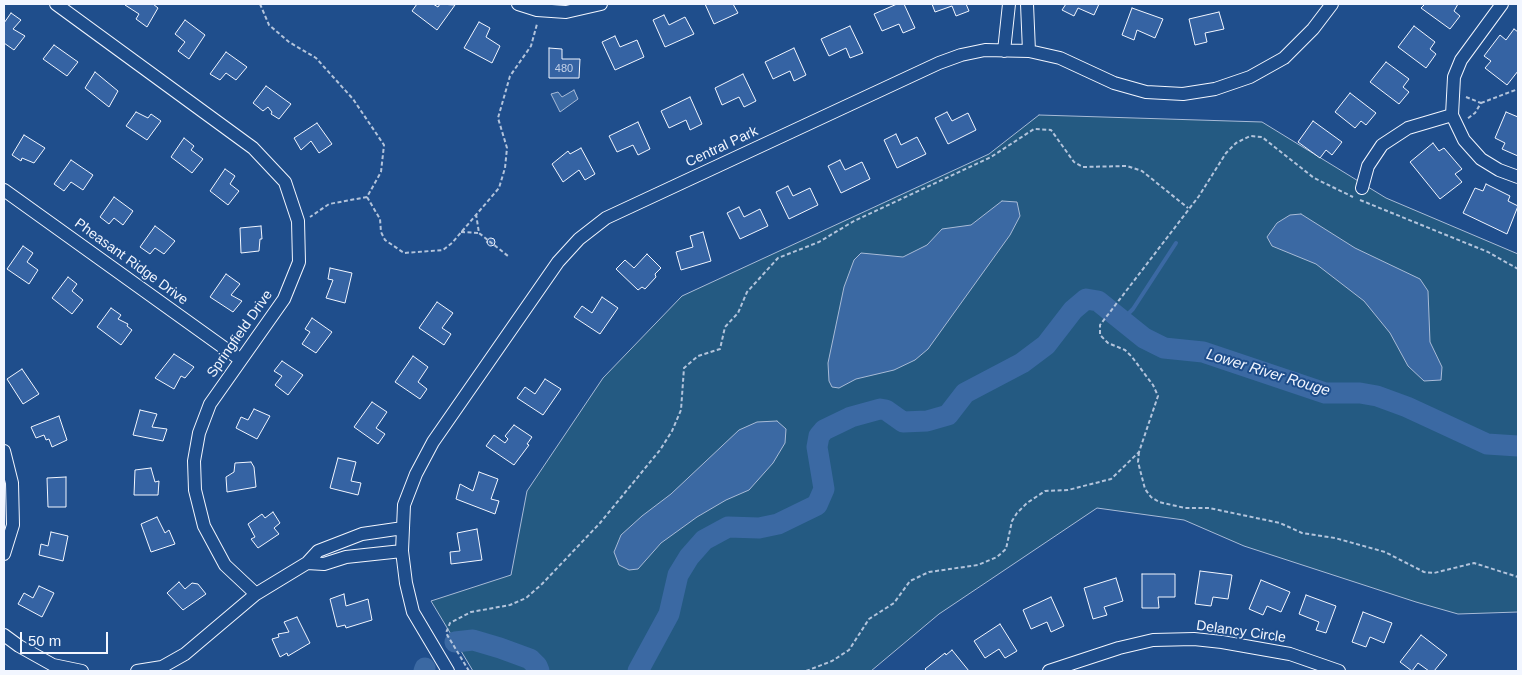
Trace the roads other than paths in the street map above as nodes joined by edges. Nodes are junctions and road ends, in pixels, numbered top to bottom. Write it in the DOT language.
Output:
graph roads {
  1 [pos="56,4"];
  2 [pos="518,4"];
  3 [pos="601,4"];
  4 [pos="1009,4"];
  5 [pos="1027,4"];
  6 [pos="1332,4"];
  7 [pos="1502,4"];
  8 [pos="1004,51"];
  9 [pos="1029,51"];
  10 [pos="1454,119"];
  11 [pos="1518,177"];
  12 [pos="1362,188"];
  13 [pos="4,190"];
  14 [pos="241,360"];
  15 [pos="4,451"];
  16 [pos="403,528"];
  17 [pos="402,551"];
  18 [pos="4,554"];
  19 [pos="307,563"];
  20 [pos="256,594"];
  21 [pos="4,635"];
  22 [pos="163,669"];
  23 [pos="82,671"];
  24 [pos="137,671"];
  25 [pos="448,671"];
  26 [pos="1050,671"];
  27 [pos="1339,671"];
  1 -- 14 [label="street, Springfield Drive"];
  2 -- 3 [label="street"];
  4 -- 8 [label="street"];
  5 -- 9 [label="street"];
  6 -- 9 [label="street, Central Park"];
  7 -- 10 [label="street"];
  8 -- 9 [label="street, Central Park"];
  8 -- 16 [label="street, Central Park"];
  10 -- 11 [label="street"];
  10 -- 12 [label="street"];
  13 -- 14 [label="street, Pheasant Ridge Drive"];
  14 -- 20 [label="street, Springfield Drive"];
  15 -- 18 [label="street"];
  16 -- 17 [label="street, Central Park"];
  16 -- 19 [label="street"];
  17 -- 19 [label="street"];
  17 -- 25 [label="street, Central Park"];
  19 -- 20 [label="street"];
  20 -- 22 [label="street"];
  21 -- 23 [label="street"];
  22 -- 24 [label="street"];
  26 -- 27 [label="street, Delancy Circle"];
}
